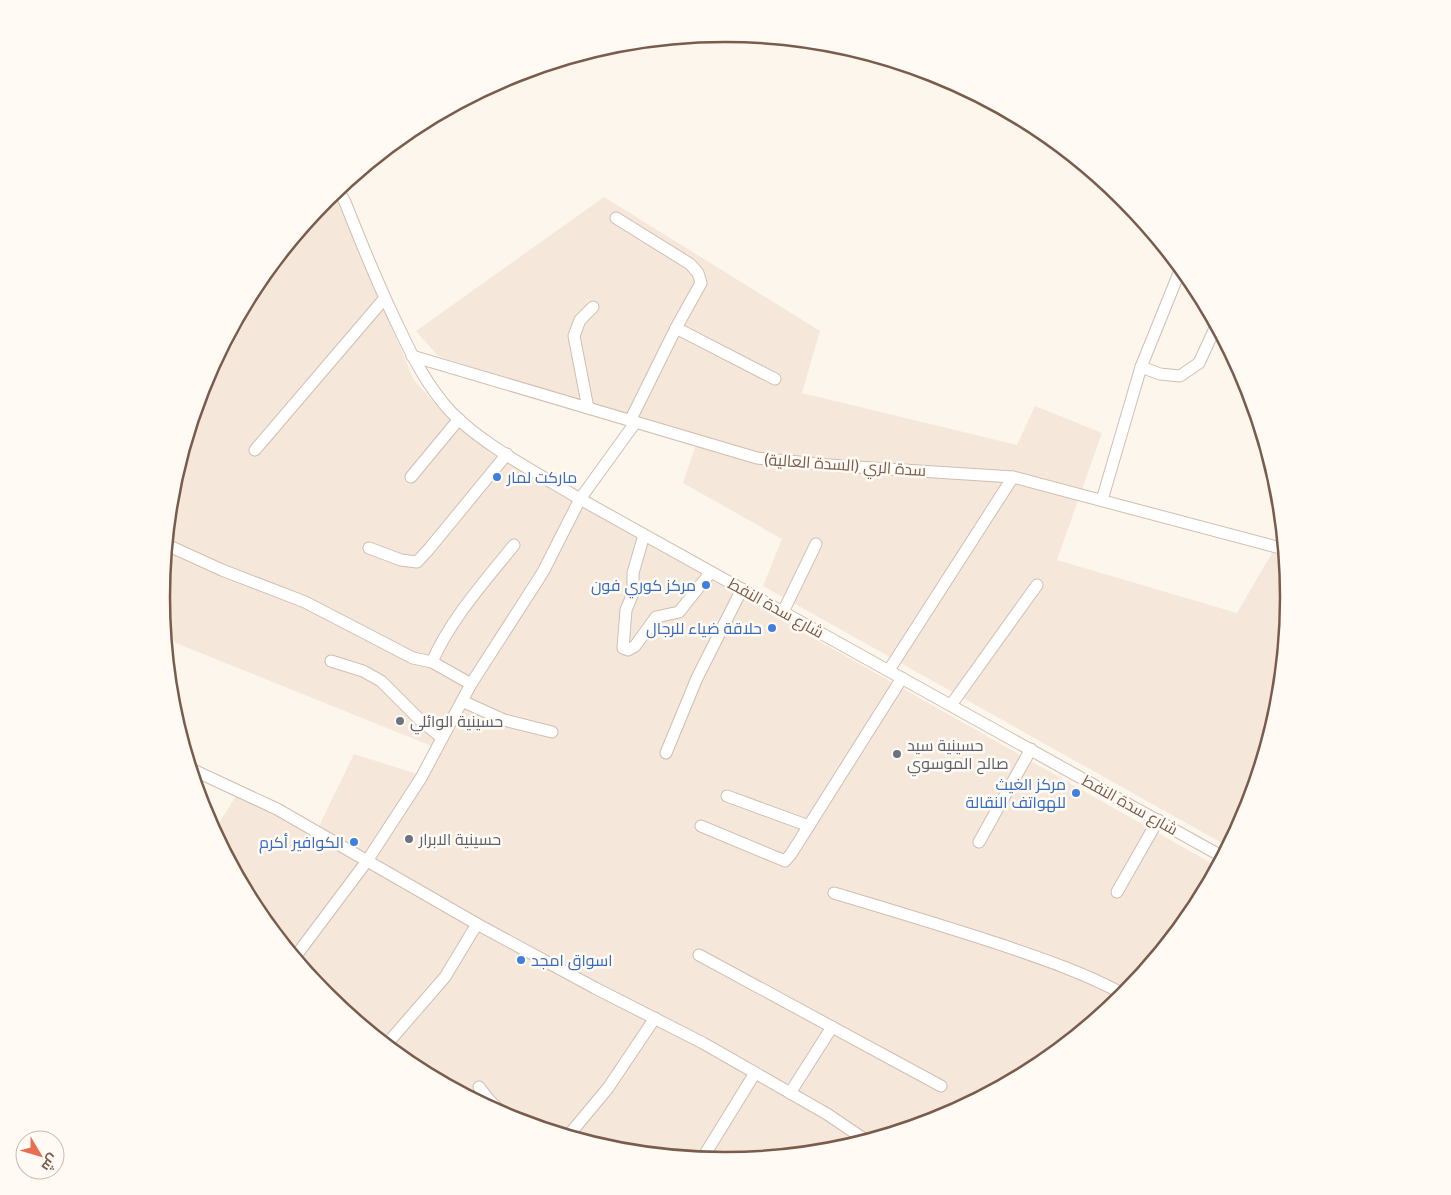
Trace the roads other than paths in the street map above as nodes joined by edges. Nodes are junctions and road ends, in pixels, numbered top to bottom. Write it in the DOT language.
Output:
graph roads {
  1 [pos="342,197"];
  2 [pos="616,218"];
  3 [pos="1178,276"];
  4 [pos="384,299"];
  5 [pos="593,307"];
  6 [pos="676,328"];
  7 [pos="1213,333"];
  8 [pos="412,356"];
  9 [pos="1140,367"];
  10 [pos="775,379"];
  11 [pos="588,408"];
  12 [pos="459,419"];
  13 [pos="633,422"];
  14 [pos="255,450"];
  15 [pos="507,454"];
  16 [pos="1013,476"];
  17 [pos="411,477"];
  18 [pos="580,499"];
  19 [pos="1102,500"];
  20 [pos="644,535"];
  21 [pos="816,544"];
  22 [pos="514,545"];
  23 [pos="1278,546"];
  24 [pos="173,548"];
  25 [pos="369,548"];
  26 [pos="711,572"];
  27 [pos="1037,586"];
  28 [pos="742,589"];
  29 [pos="783,612"];
  30 [pos="331,661"];
  31 [pos="432,662"];
  32 [pos="889,670"];
  33 [pos="902,678"];
  34 [pos="471,684"];
  35 [pos="462,701"];
  36 [pos="950,705"];
  37 [pos="552,732"];
  38 [pos="442,738"];
  39 [pos="1031,750"];
  40 [pos="666,752"];
  41 [pos="199,773"];
  42 [pos="728,796"];
  43 [pos="1158,820"];
  44 [pos="701,826"];
  45 [pos="809,826"];
  46 [pos="979,842"];
  47 [pos="1217,854"];
  48 [pos="367,861"];
  49 [pos="1117,892"];
  50 [pos="834,894"];
  51 [pos="477,924"];
  52 [pos="298,951"];
  53 [pos="699,955"];
  54 [pos="1117,991"];
  55 [pos="655,1018"];
  56 [pos="832,1027"];
  57 [pos="391,1040"];
  58 [pos="755,1073"];
  59 [pos="942,1086"];
  60 [pos="478,1087"];
  61 [pos="790,1093"];
  62 [pos="489,1099"];
  63 [pos="572,1131"];
  64 [pos="860,1136"];
  65 [pos="707,1151"];
  1 -- 4 [label="street, شارع سدة النفط"];
  2 -- 6 [label="street"];
  3 -- 9 [label="street"];
  4 -- 8 [label="street, شارع سدة النفط"];
  4 -- 14 [label="street"];
  5 -- 11 [label="street"];
  6 -- 10 [label="street"];
  6 -- 13 [label="street"];
  7 -- 9 [label="street"];
  8 -- 11 [label="street, سدة الري (السدة العالية)"];
  8 -- 12 [label="street, شارع سدة النفط"];
  9 -- 19 [label="street"];
  11 -- 13 [label="street, سدة الري (السدة العالية)"];
  12 -- 15 [label="street, شارع سدة النفط"];
  12 -- 17 [label="street"];
  13 -- 16 [label="street, سدة الري (السدة العالية)"];
  13 -- 18 [label="street"];
  15 -- 18 [label="street, شارع سدة النفط"];
  15 -- 25 [label="street"];
  16 -- 19 [label="street, سدة الري (السدة العالية)"];
  16 -- 32 [label="street"];
  18 -- 20 [label="street, شارع سدة النفط"];
  18 -- 34 [label="street"];
  19 -- 23 [label="street, سدة الري (السدة العالية)"];
  20 -- 26 [label="street, شارع سدة النفط"];
  20 -- 26 [label="street"];
  21 -- 29 [label="street"];
  22 -- 31 [label="street"];
  24 -- 31 [label="street"];
  26 -- 28 [label="street, شارع سدة النفط"];
  27 -- 36 [label="street"];
  28 -- 29 [label="street, شارع سدة النفط"];
  28 -- 40 [label="street"];
  29 -- 32 [label="street, شارع سدة النفط"];
  30 -- 38 [label="street"];
  31 -- 34 [label="street"];
  32 -- 33 [label="street, شارع سدة النفط"];
  33 -- 36 [label="street, شارع سدة النفط"];
  33 -- 45 [label="street"];
  34 -- 35 [label="street"];
  35 -- 37 [label="street"];
  35 -- 38 [label="street"];
  36 -- 39 [label="street, شارع سدة النفط"];
  38 -- 48 [label="street"];
  39 -- 43 [label="street, شارع سدة النفط"];
  39 -- 46 [label="street"];
  41 -- 48 [label="street"];
  42 -- 45 [label="street"];
  43 -- 47 [label="street, شارع سدة النفط"];
  43 -- 49 [label="street"];
  44 -- 45 [label="street"];
  48 -- 51 [label="street"];
  48 -- 52 [label="street"];
  50 -- 54 [label="street"];
  51 -- 55 [label="street"];
  51 -- 57 [label="street"];
  53 -- 56 [label="street"];
  55 -- 58 [label="street"];
  55 -- 63 [label="street"];
  56 -- 59 [label="street"];
  56 -- 61 [label="street"];
  58 -- 61 [label="street"];
  58 -- 65 [label="street"];
  60 -- 62 [label="street"];
  61 -- 64 [label="street"];
}
